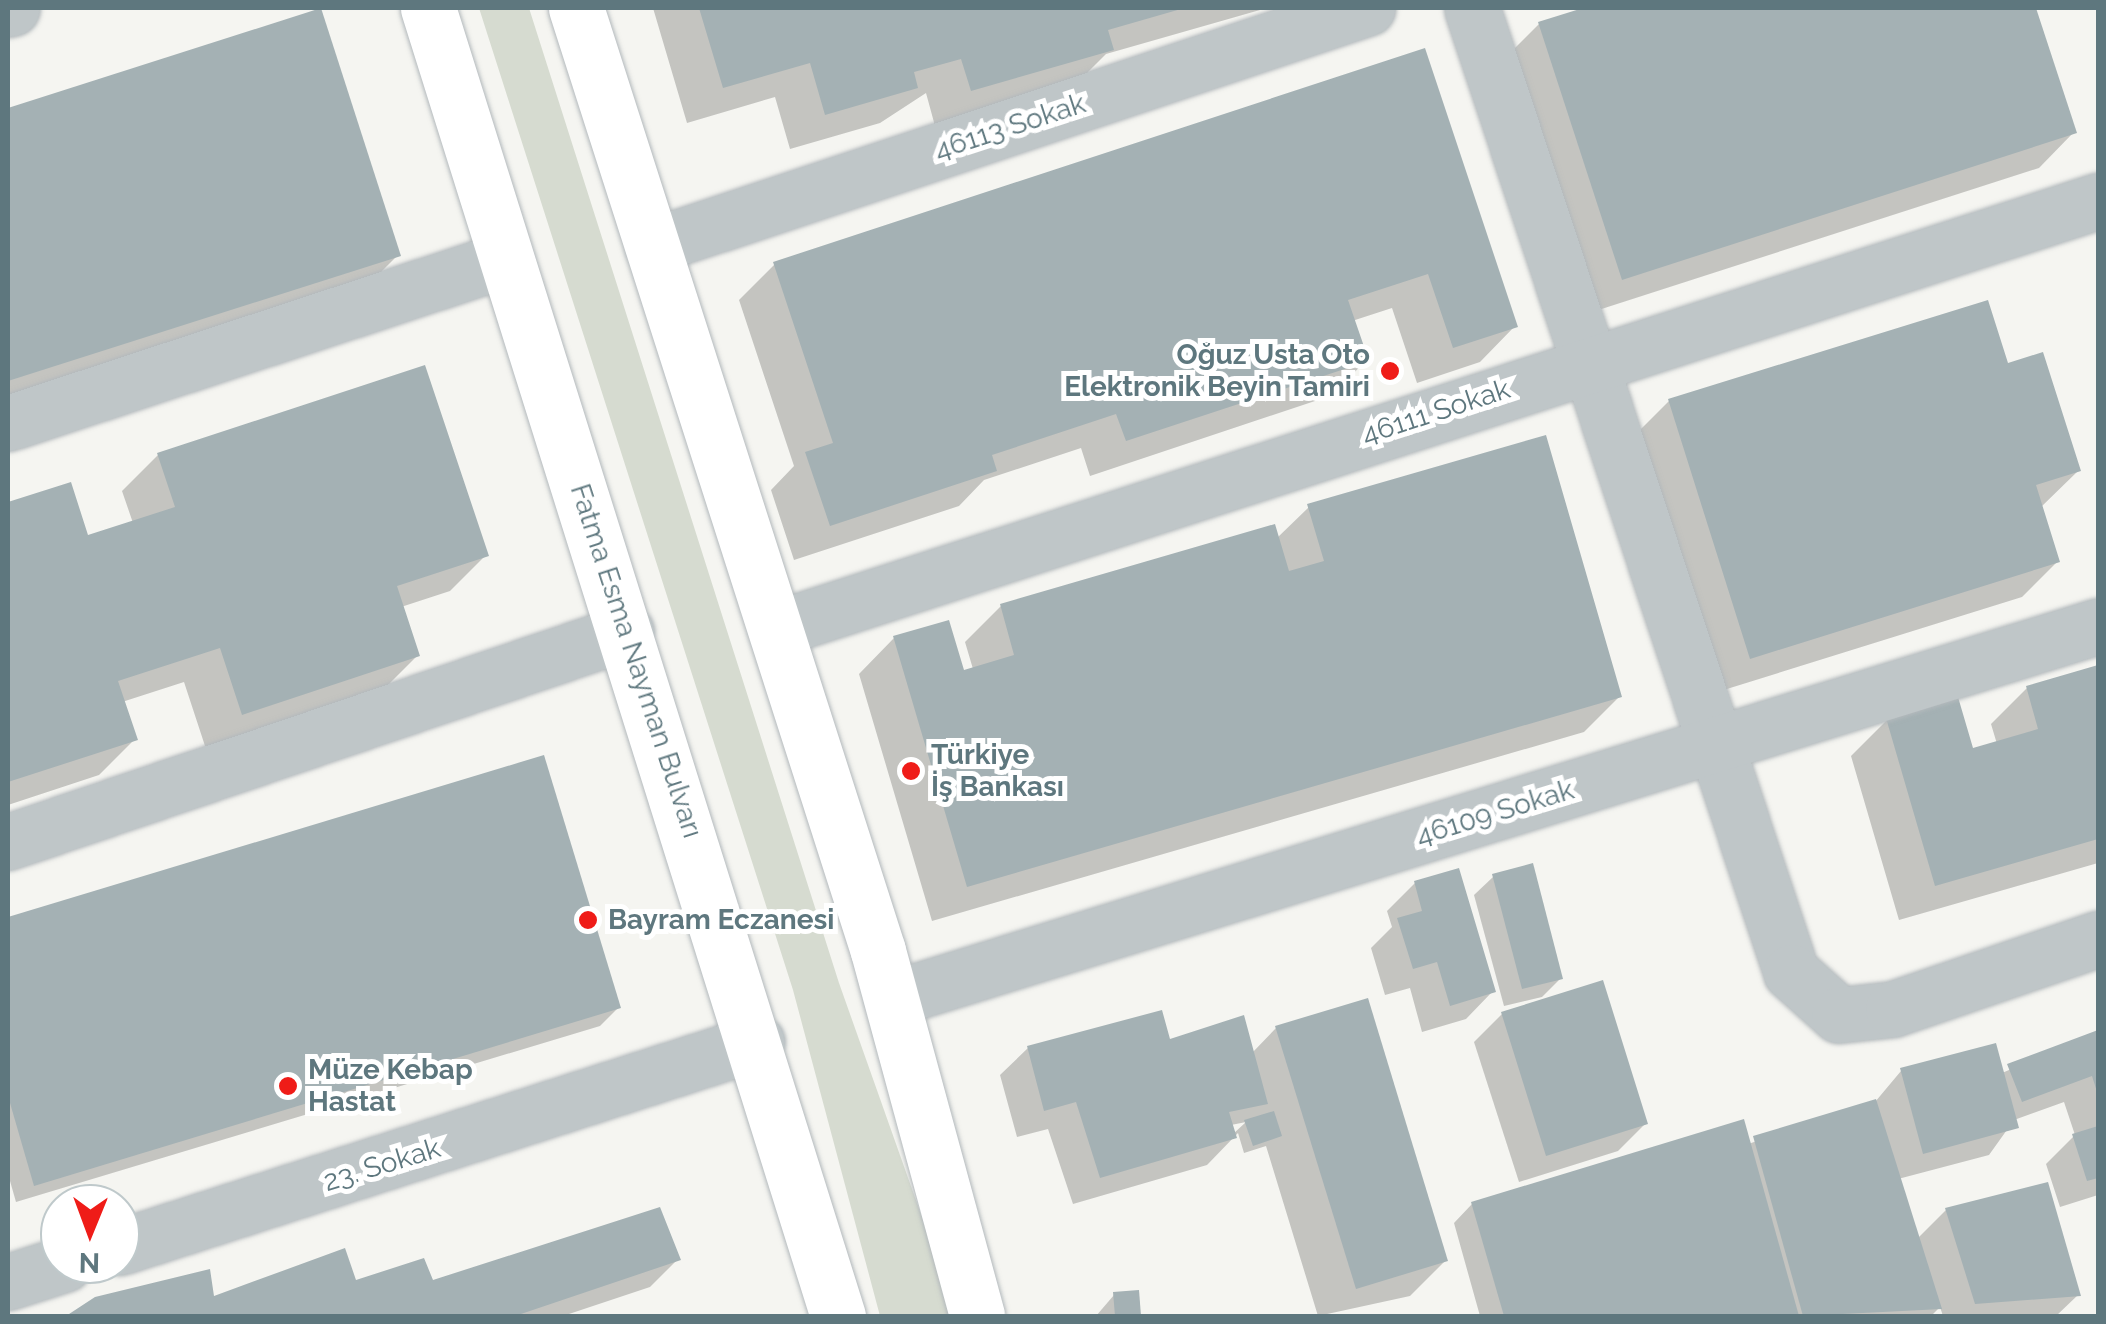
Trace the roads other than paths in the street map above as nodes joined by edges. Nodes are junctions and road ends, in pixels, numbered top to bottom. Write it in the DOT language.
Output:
graph roads {
  1 [pos="428,8"];
  2 [pos="576,8"];
  3 [pos="1367,8"];
  4 [pos="1472,8"];
  5 [pos="2098,200"];
  6 [pos="652,246"];
  7 [pos="506,260"];
  8 [pos="1589,362"];
  9 [pos="8,424"];
  10 [pos="2098,626"];
  11 [pos="775,629"];
  12 [pos="626,632"];
  13 [pos="1715,745"];
  14 [pos="8,842"];
  15 [pos="2098,939"];
  16 [pos="891,998"];
  17 [pos="757,1042"];
  18 [pos="140,1241"];
  19 [pos="40,1272"];
  20 [pos="8,1282"];
  21 [pos="832,1295"];
  22 [pos="982,1311"];
  23 [pos="792,1316"];
  1 -- 7 [label="main road, Fatma Esma Nayman Bulvarı"];
  2 -- 6 [label="main road"];
  3 -- 6 [label="street, 46113 Sokak"];
  4 -- 8 [label="street"];
  5 -- 8 [label="street, 46111 Sokak"];
  6 -- 11 [label="main road"];
  7 -- 9 [label="street"];
  7 -- 12 [label="main road, Fatma Esma Nayman Bulvarı"];
  8 -- 11 [label="street, 46111 Sokak"];
  8 -- 13 [label="street"];
  10 -- 13 [label="street, 46109 Sokak"];
  11 -- 16 [label="main road"];
  12 -- 14 [label="street"];
  12 -- 17 [label="main road, Fatma Esma Nayman Bulvarı"];
  13 -- 15 [label="street"];
  13 -- 16 [label="street, 46109 Sokak"];
  16 -- 22 [label="main road"];
  17 -- 18 [label="street, 23. Sokak"];
  17 -- 21 [label="main road, Fatma Esma Nayman Bulvarı"];
  19 -- 20 [label="street"];
  21 -- 23 [label="main road"];
}
